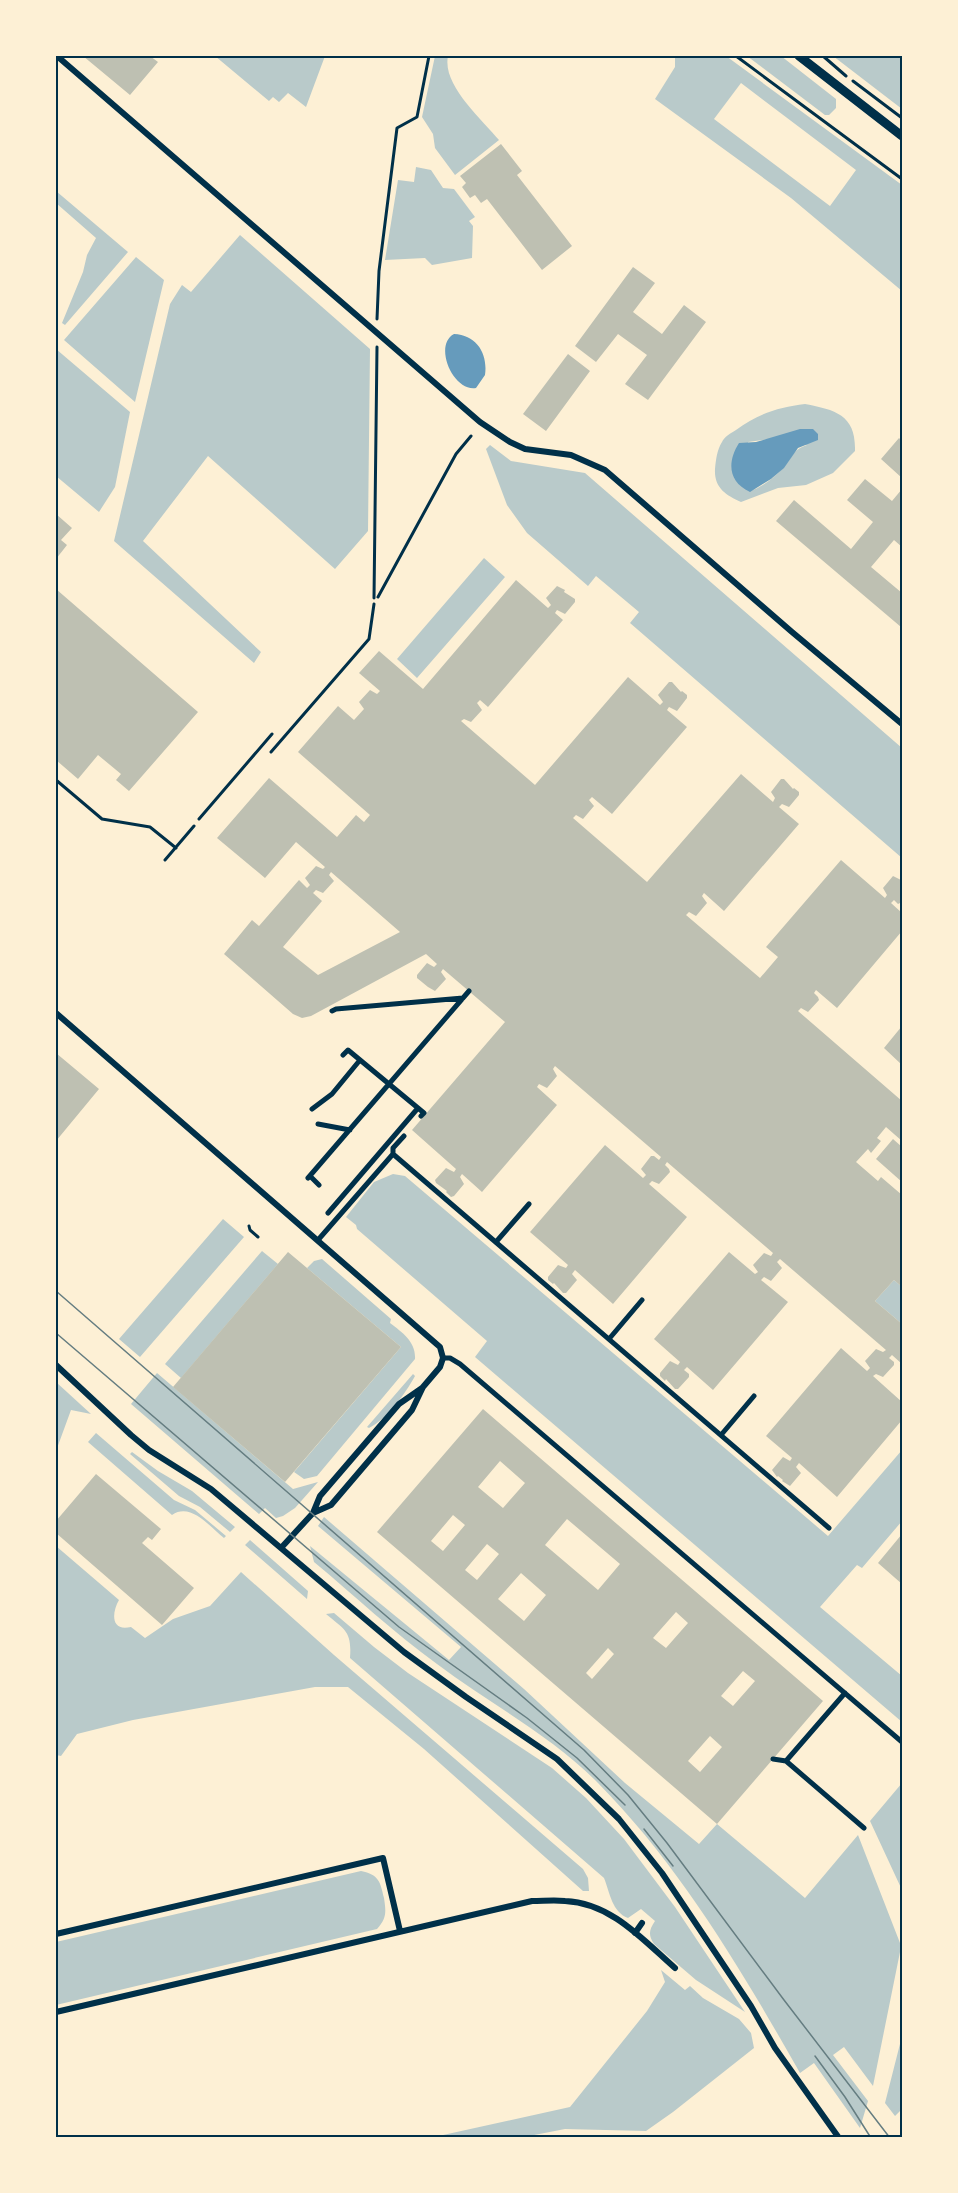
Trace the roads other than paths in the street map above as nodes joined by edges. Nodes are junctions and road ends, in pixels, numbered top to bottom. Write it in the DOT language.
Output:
graph roads {
  1 [pos="57,56"];
  2 [pos="800,56"];
  3 [pos="903,136"];
  4 [pos="374,604"];
  5 [pos="903,724"];
  6 [pos="271,752"];
  7 [pos="56,780"];
  8 [pos="194,826"];
  9 [pos="176,848"];
  10 [pos="165,860"];
  11 [pos="469,991"];
  12 [pos="463,998"];
  13 [pos="332,1011"];
  14 [pos="56,1013"];
  15 [pos="344,1055"];
  16 [pos="360,1060"];
  17 [pos="389,1084"];
  18 [pos="418,1108"];
  19 [pos="312,1109"];
  20 [pos="421,1116"];
  21 [pos="318,1124"];
  22 [pos="350,1130"];
  23 [pos="404,1136"];
  24 [pos="393,1154"];
  25 [pos="319,1185"];
  26 [pos="529,1204"];
  27 [pos="328,1212"];
  28 [pos="318,1240"];
  29 [pos="496,1242"];
  30 [pos="642,1300"];
  31 [pos="609,1339"];
  32 [pos="443,1358"];
  33 [pos="56,1365"];
  34 [pos="423,1387"];
  35 [pos="754,1396"];
  36 [pos="721,1435"];
  37 [pos="313,1513"];
  38 [pos="829,1528"];
  39 [pos="281,1548"];
  40 [pos="845,1693"];
  41 [pos="903,1742"];
  42 [pos="773,1759"];
  43 [pos="786,1761"];
  44 [pos="864,1828"];
  45 [pos="642,1923"];
  46 [pos="400,1931"];
  47 [pos="635,1933"];
  48 [pos="56,1934"];
  49 [pos="675,1968"];
  50 [pos="56,2013"];
  51 [pos="839,2138"];
  1 -- 5 [label="street"];
  2 -- 3 [label="main road"];
  4 -- 6 [label="lane"];
  7 -- 9 [label="lane"];
  8 -- 9 [label="lane"];
  9 -- 10 [label="lane"];
  11 -- 12 [label="street"];
  12 -- 13 [label="street"];
  12 -- 17 [label="street"];
  14 -- 28 [label="street"];
  15 -- 16 [label="street"];
  16 -- 17 [label="street"];
  16 -- 19 [label="street"];
  17 -- 18 [label="street"];
  17 -- 22 [label="street"];
  18 -- 20 [label="street"];
  18 -- 27 [label="street"];
  21 -- 22 [label="street"];
  22 -- 25 [label="street"];
  23 -- 24 [label="street"];
  24 -- 28 [label="street"];
  24 -- 29 [label="street"];
  26 -- 29 [label="street"];
  28 -- 32 [label="street"];
  29 -- 31 [label="street"];
  30 -- 31 [label="street"];
  31 -- 36 [label="street"];
  32 -- 34 [label="street"];
  32 -- 40 [label="street"];
  33 -- 39 [label="street"];
  34 -- 37 [label="street"];
  34 -- 37 [label="street"];
  35 -- 36 [label="street"];
  36 -- 38 [label="street"];
  37 -- 39 [label="street"];
  39 -- 51 [label="street"];
  40 -- 41 [label="street"];
  40 -- 43 [label="street"];
  42 -- 43 [label="street"];
  43 -- 44 [label="street"];
  45 -- 47 [label="street"];
  46 -- 47 [label="street"];
  46 -- 48 [label="street"];
  46 -- 50 [label="street"];
  47 -- 49 [label="street"];
}
